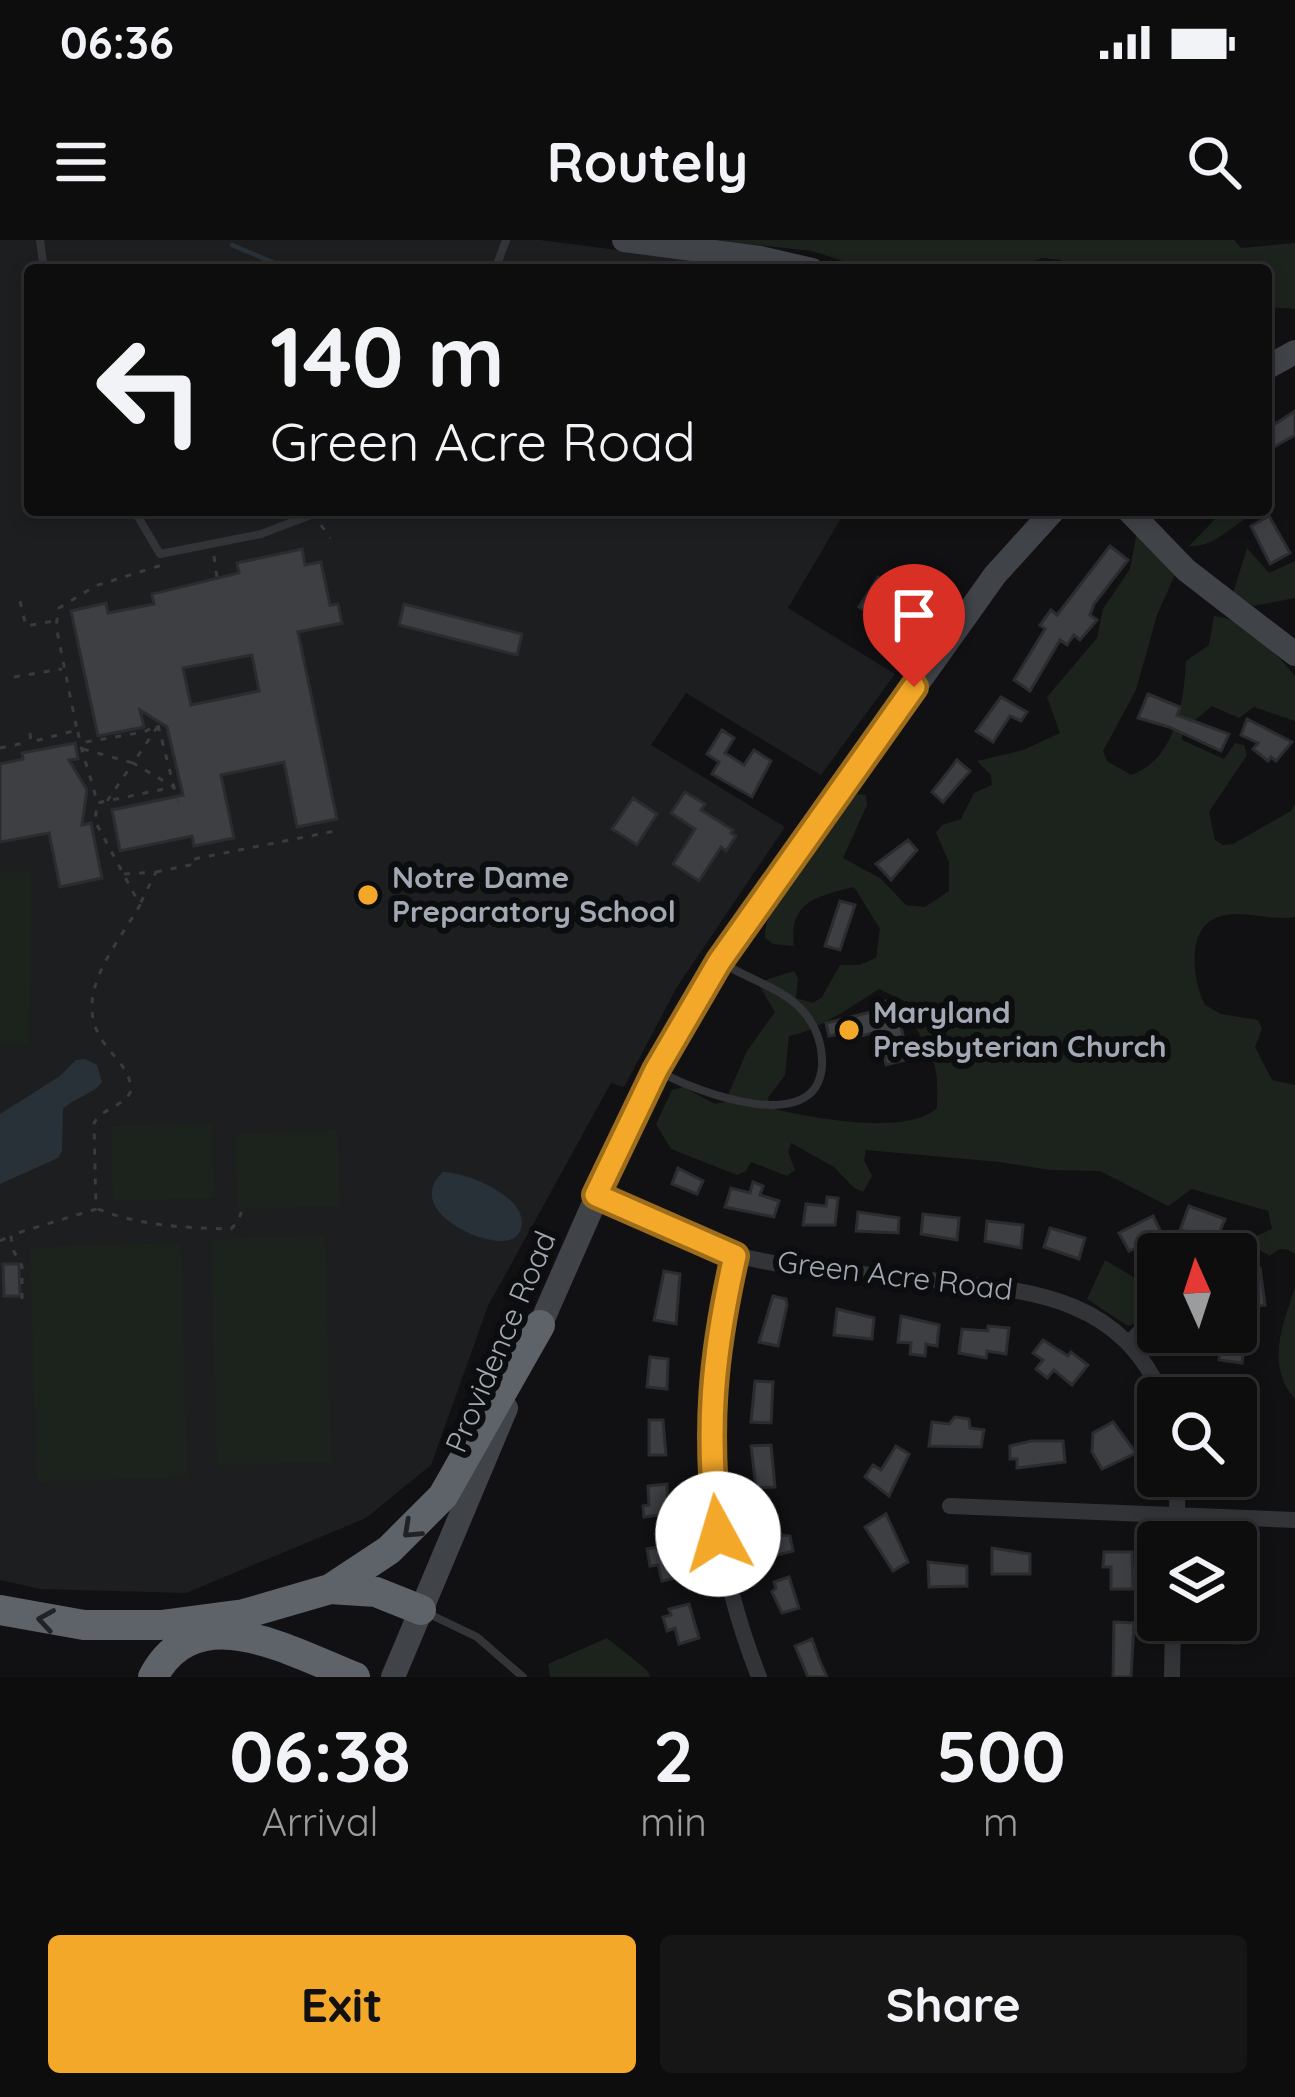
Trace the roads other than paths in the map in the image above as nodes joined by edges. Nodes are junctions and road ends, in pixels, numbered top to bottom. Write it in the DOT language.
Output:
graph roads {
  1 [pos="624,240"];
  2 [pos="786,264"];
  3 [pos="138,516"];
  4 [pos="308,516"];
  5 [pos="1049,516"];
  6 [pos="1135,516"];
  7 [pos="1295,654"];
  8 [pos="719,962"];
  9 [pos="656,1070"];
  10 [pos="596,1195"];
  11 [pos="735,1256"];
  12 [pos="540,1325"];
  13 [pos="1137,1335"];
  14 [pos="1129,1343"];
  15 [pos="1152,1377"];
  16 [pos="1177,1497"];
  17 [pos="950,1506"];
  18 [pos="1177,1516"];
  19 [pos="1295,1520"];
  20 [pos="1177,1521"];
  21 [pos="330,1589"];
  22 [pos="0,1610"];
  23 [pos="421,1610"];
  24 [pos="1173,1641"];
  25 [pos="316,1667"];
  26 [pos="153,1677"];
  27 [pos="355,1677"];
  28 [pos="393,1677"];
  29 [pos="523,1677"];
  30 [pos="759,1677"];
  31 [pos="1172,1677"];
  1 -- 2 [label="street"];
  3 -- 4 [label="lane"];
  5 -- 8 [label="street, Providence Road"];
  6 -- 7 [label="street"];
  8 -- 9 [label="street, Providence Road"];
  8 -- 9 [label="lane"];
  9 -- 10 [label="street, Providence Road"];
  10 -- 11 [label="street, Green Acre Road"];
  10 -- 12 [label="street, Providence Road"];
  11 -- 14 [label="street, Green Acre Road"];
  11 -- 30 [label="street"];
  12 -- 21 [label="highway, one-way"];
  12 -- 23 [label="street, Providence Road"];
  13 -- 14 [label="street"];
  14 -- 15 [label="street, Green Acre Road"];
  16 -- 18 [label="street"];
  17 -- 18 [label="street"];
  18 -- 19 [label="street"];
  18 -- 20 [label="street"];
  21 -- 22 [label="highway, one-way"];
  21 -- 23 [label="highway"];
  23 -- 28 [label="street, Providence Road"];
  23 -- 29 [label="lane"];
  24 -- 31 [label="street"];
  25 -- 26 [label="highway"];
  25 -- 27 [label="highway"];
}
